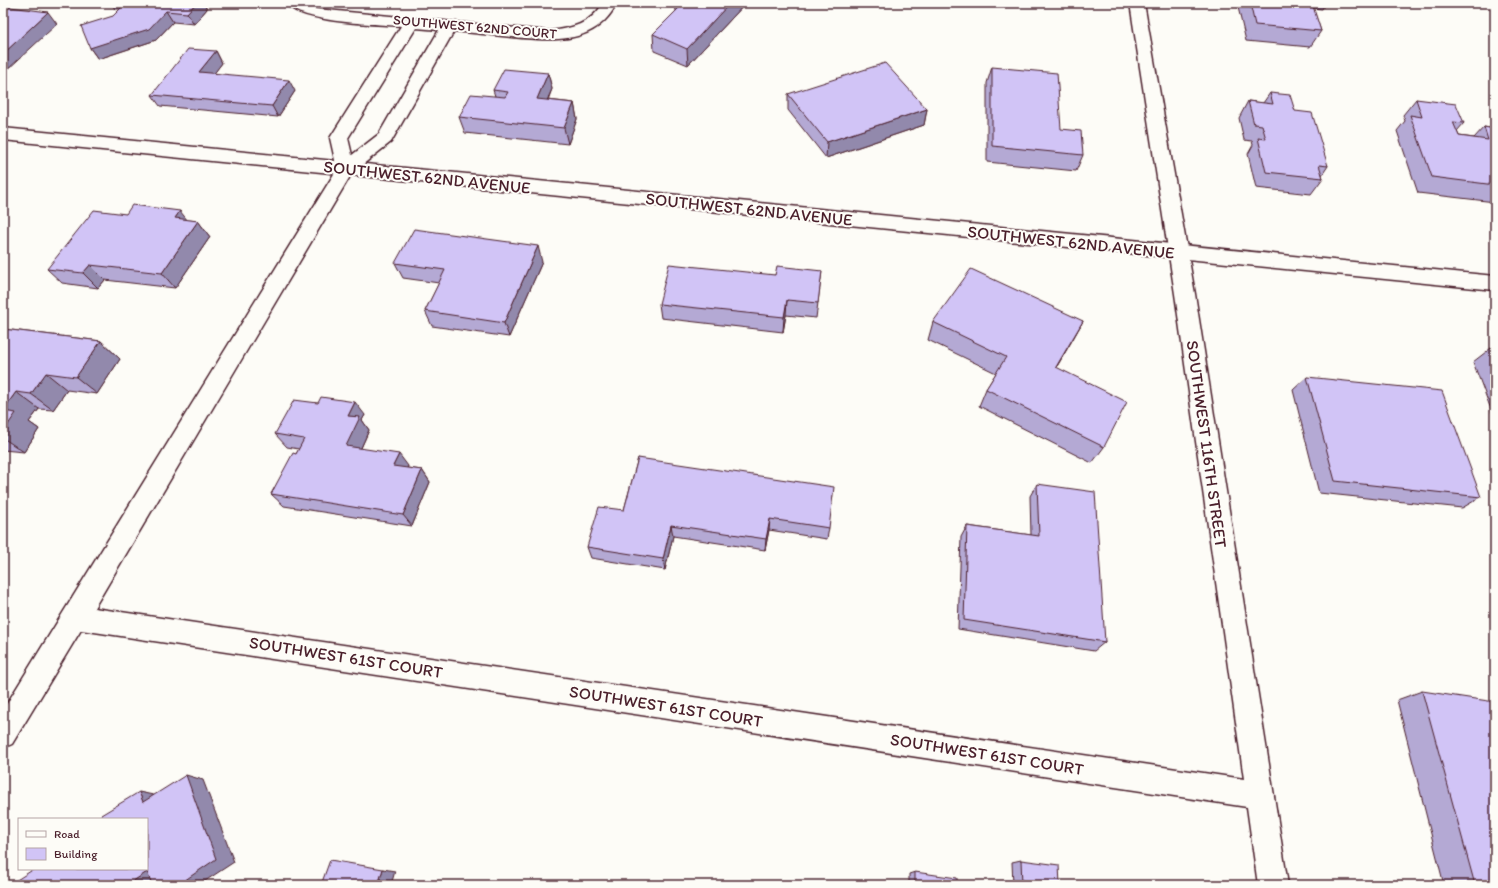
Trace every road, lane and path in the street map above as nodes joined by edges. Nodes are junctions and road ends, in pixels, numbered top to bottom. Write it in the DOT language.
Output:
graph roads {
  1 [pos="293,3"];
  2 [pos="610,3"];
  3 [pos="1137,3"];
  4 [pos="411,23"];
  5 [pos="449,26"];
  6 [pos="3,134"];
  7 [pos="346,169"];
  8 [pos="1178,252"];
  9 [pos="1495,283"];
  10 [pos="74,617"];
  11 [pos="3,735"];
  12 [pos="1258,795"];
  13 [pos="1272,885"];
  1 -- 4 [label="street, SOUTHWEST 62ND COURT"];
  2 -- 5 [label="street, SOUTHWEST 62ND COURT"];
  3 -- 8 [label="street, SOUTHWEST 116TH STREET"];
  4 -- 5 [label="street, SOUTHWEST 62ND COURT"];
  4 -- 7 [label="street"];
  5 -- 7 [label="street"];
  6 -- 7 [label="street, SOUTHWEST 62ND AVENUE"];
  7 -- 8 [label="street, SOUTHWEST 62ND AVENUE"];
  7 -- 10 [label="street"];
  8 -- 9 [label="street, SOUTHWEST 62ND AVENUE"];
  8 -- 12 [label="street, SOUTHWEST 116TH STREET"];
  10 -- 11 [label="street"];
  10 -- 12 [label="street, SOUTHWEST 61ST COURT"];
  12 -- 13 [label="street, SOUTHWEST 116TH STREET"];
}
